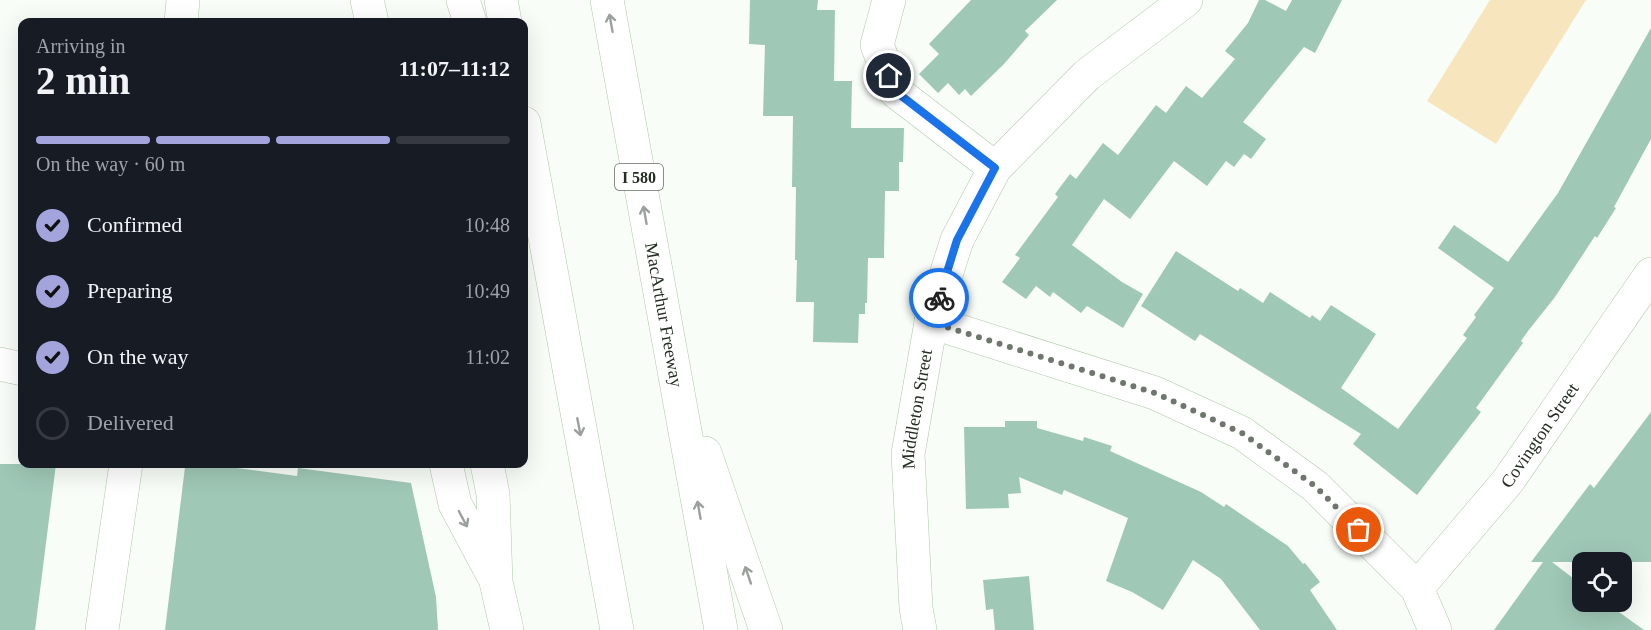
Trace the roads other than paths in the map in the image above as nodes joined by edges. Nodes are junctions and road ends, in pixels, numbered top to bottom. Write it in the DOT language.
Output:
graph roads {
  1 [pos="183,0"];
  2 [pos="367,0"];
  3 [pos="463,0"];
  4 [pos="501,0"];
  5 [pos="607,0"];
  6 [pos="889,0"];
  7 [pos="1186,0"];
  8 [pos="181,18"];
  9 [pos="371,18"];
  10 [pos="469,18"];
  11 [pos="504,18"];
  12 [pos="528,145"];
  13 [pos="995,168"];
  14 [pos="528,226"];
  15 [pos="1651,274"];
  16 [pos="931,322"];
  17 [pos="671,355"];
  18 [pos="0,364"];
  19 [pos="18,368"];
  20 [pos="568,369"];
  21 [pos="125,468"];
  22 [pos="447,468"];
  23 [pos="488,468"];
  24 [pos="496,582"];
  25 [pos="1417,588"];
  26 [pos="102,630"];
  27 [pos="507,630"];
  28 [pos="617,630"];
  29 [pos="721,630"];
  30 [pos="766,630"];
  31 [pos="920,630"];
  32 [pos="1435,630"];
  1 -- 8 [label="main road"];
  2 -- 9 [label="main road"];
  3 -- 10 [label="main road"];
  4 -- 11 [label="main road"];
  17 -- 5 [label="main road, MacArthur Freeway / I 580, one-way"];
  6 -- 13 [label="main road"];
  7 -- 13 [label="main road, Middleton Street"];
  12 -- 20 [label="main road"];
  13 -- 16 [label="main road, Middleton Street"];
  14 -- 20 [label="main road"];
  15 -- 25 [label="main road, Covington Street"];
  16 -- 25 [label="main road"];
  16 -- 31 [label="main road, Middleton Street"];
  29 -- 17 [label="main road, MacArthur Freeway / I 580, one-way"];
  30 -- 17 [label="main road, one-way"];
  18 -- 19 [label="main road"];
  20 -- 28 [label="main road, one-way"];
  21 -- 26 [label="main road"];
  22 -- 24 [label="main road, one-way"];
  23 -- 24 [label="main road"];
  24 -- 27 [label="main road"];
  25 -- 32 [label="main road"];
}
